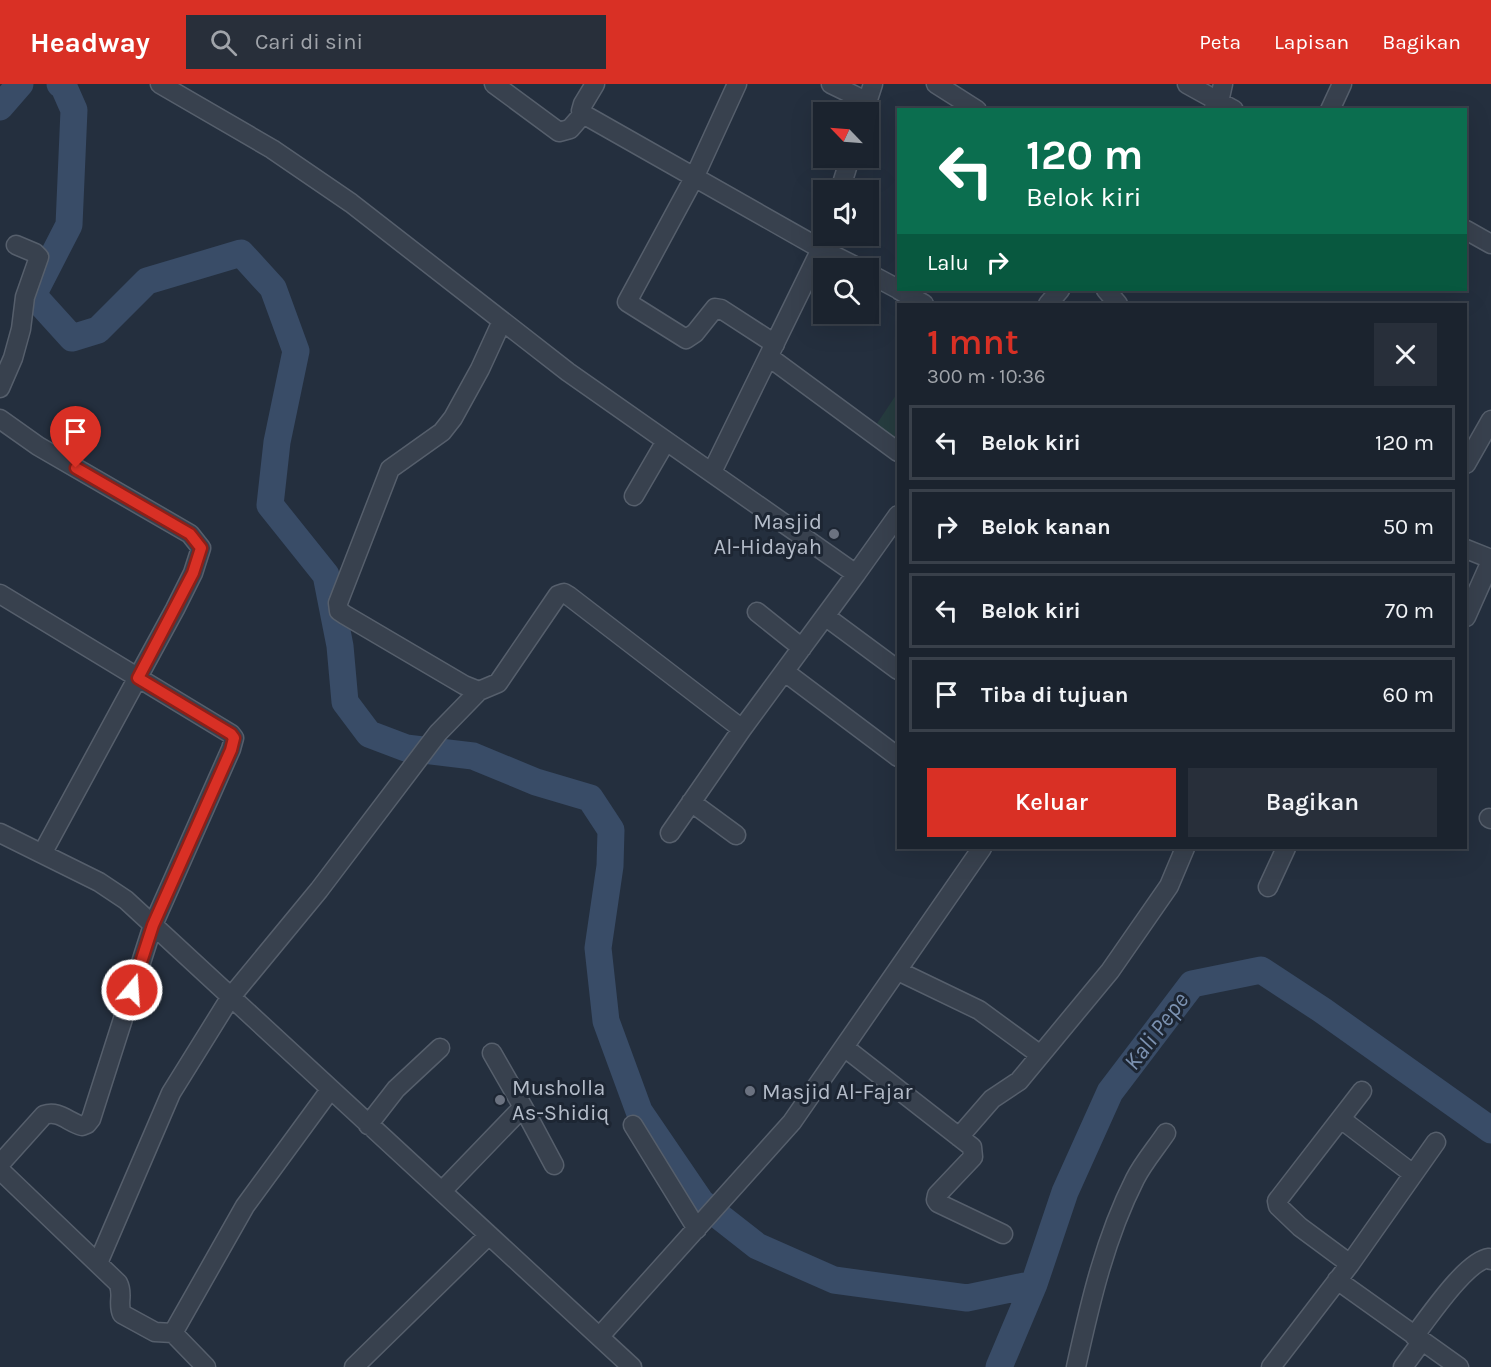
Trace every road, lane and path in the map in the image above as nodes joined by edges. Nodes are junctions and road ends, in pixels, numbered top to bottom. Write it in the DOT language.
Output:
graph roads {
  1 [pos="160,84"];
  2 [pos="494,84"];
  3 [pos="595,84"];
  4 [pos="737,84"];
  5 [pos="831,84"];
  6 [pos="873,84"];
  7 [pos="936,84"];
  8 [pos="1187,84"];
  9 [pos="1342,84"];
  10 [pos="1222,101"];
  11 [pos="858,102"];
  12 [pos="868,102"];
  13 [pos="974,108"];
  14 [pos="1331,108"];
  15 [pos="583,114"];
  16 [pos="694,178"];
  17 [pos="1467,231"];
  18 [pos="813,237"];
  19 [pos="1491,244"];
  20 [pos="16,245"];
  21 [pos="821,246"];
  22 [pos="829,246"];
  23 [pos="845,258"];
  24 [pos="879,279"];
  25 [pos="897,288"];
  26 [pos="902,291"];
  27 [pos="1059,291"];
  28 [pos="1107,291"];
  29 [pos="922,303"];
  30 [pos="1049,303"];
  31 [pos="1117,303"];
  32 [pos="502,321"];
  33 [pos="772,351"];
  34 [pos="0,388"];
  35 [pos="0,419"];
  36 [pos="1491,420"];
  37 [pos="666,441"];
  38 [pos="897,451"];
  39 [pos="1467,462"];
  40 [pos="712,472"];
  41 [pos="634,496"];
  42 [pos="897,516"];
  43 [pos="1467,549"];
  44 [pos="1491,560"];
  45 [pos="856,574"];
  46 [pos="0,594"];
  47 [pos="758,612"];
  48 [pos="1467,615"];
  49 [pos="825,616"];
  50 [pos="802,648"];
  51 [pos="897,669"];
  52 [pos="785,672"];
  53 [pos="138,678"];
  54 [pos="479,691"];
  55 [pos="742,729"];
  56 [pos="897,757"];
  57 [pos="691,802"];
  58 [pos="670,833"];
  59 [pos="736,835"];
  60 [pos="1,836"];
  61 [pos="981,849"];
  62 [pos="1185,849"];
  63 [pos="1286,849"];
  64 [pos="43,852"];
  65 [pos="1268,887"];
  66 [pos="153,925"];
  67 [pos="898,970"];
  68 [pos="230,998"];
  69 [pos="844,1047"];
  70 [pos="440,1048"];
  71 [pos="492,1053"];
  72 [pos="1039,1054"];
  73 [pos="330,1090"];
  74 [pos="1362,1091"];
  75 [pos="523,1107"];
  76 [pos="1341,1119"];
  77 [pos="368,1125"];
  78 [pos="633,1125"];
  79 [pos="1166,1133"];
  80 [pos="959,1137"];
  81 [pos="1436,1142"];
  82 [pos="0,1164"];
  83 [pos="554,1165"];
  84 [pos="0,1170"];
  85 [pos="1413,1174"];
  86 [pos="442,1191"];
  87 [pos="699,1227"];
  88 [pos="1003,1234"];
  89 [pos="489,1235"];
  90 [pos="1490,1258"];
  91 [pos="98,1263"];
  92 [pos="1350,1264"];
  93 [pos="1337,1280"];
  94 [pos="173,1334"];
  95 [pos="600,1336"];
  96 [pos="1418,1339"];
  97 [pos="206,1367"];
  98 [pos="354,1367"];
  99 [pos="632,1367"];
  100 [pos="1076,1367"];
  101 [pos="1271,1367"];
  102 [pos="1403,1367"];
  103 [pos="1459,1367"];
  1 -- 32 [label="street"];
  2 -- 15 [label="street"];
  3 -- 15 [label="street"];
  4 -- 16 [label="street"];
  5 -- 11 [label="street"];
  6 -- 12 [label="street"];
  7 -- 13 [label="street"];
  8 -- 10 [label="street"];
  9 -- 14 [label="street"];
  15 -- 16 [label="street"];
  16 -- 18 [label="street"];
  16 -- 33 [label="street"];
  17 -- 19 [label="street"];
  20 -- 34 [label="street"];
  21 -- 33 [label="street"];
  22 -- 23 [label="street"];
  24 -- 25 [label="street"];
  26 -- 29 [label="street"];
  27 -- 30 [label="street"];
  28 -- 31 [label="street"];
  32 -- 37 [label="street"];
  32 -- 54 [label="street"];
  33 -- 38 [label="street"];
  33 -- 40 [label="street"];
  35 -- 53 [label="street"];
  36 -- 39 [label="street"];
  37 -- 40 [label="street"];
  37 -- 41 [label="street"];
  40 -- 45 [label="street"];
  42 -- 45 [label="street"];
  43 -- 44 [label="street"];
  44 -- 48 [label="street"];
  45 -- 49 [label="street"];
  46 -- 53 [label="street"];
  47 -- 50 [label="street"];
  49 -- 50 [label="street"];
  49 -- 51 [label="street"];
  50 -- 52 [label="street"];
  52 -- 55 [label="street"];
  52 -- 56 [label="street"];
  53 -- 64 [label="street"];
  53 -- 66 [label="street"];
  54 -- 55 [label="street"];
  54 -- 68 [label="street"];
  55 -- 57 [label="street"];
  57 -- 58 [label="street"];
  57 -- 59 [label="street"];
  60 -- 64 [label="street"];
  61 -- 67 [label="street"];
  62 -- 72 [label="street"];
  63 -- 65 [label="street"];
  64 -- 66 [label="street"];
  66 -- 68 [label="street"];
  66 -- 82 [label="street"];
  67 -- 69 [label="street"];
  67 -- 72 [label="street"];
  68 -- 73 [label="street"];
  68 -- 91 [label="street"];
  69 -- 80 [label="street"];
  69 -- 87 [label="street"];
  70 -- 77 [label="street"];
  71 -- 75 [label="street"];
  72 -- 80 [label="street"];
  73 -- 77 [label="street"];
  73 -- 94 [label="street"];
  74 -- 76 [label="street"];
  75 -- 83 [label="street"];
  75 -- 86 [label="street"];
  76 -- 85 [label="street"];
  76 -- 92 [label="street"];
  77 -- 86 [label="street"];
  78 -- 87 [label="street"];
  79 -- 100 [label="street"];
  80 -- 88 [label="street"];
  81 -- 85 [label="street"];
  84 -- 91 [label="street"];
  85 -- 92 [label="street"];
  86 -- 89 [label="street"];
  87 -- 95 [label="street"];
  89 -- 95 [label="street"];
  89 -- 98 [label="street"];
  90 -- 96 [label="street"];
  91 -- 94 [label="street"];
  92 -- 93 [label="street"];
  93 -- 96 [label="street"];
  93 -- 101 [label="street"];
  94 -- 97 [label="street"];
  95 -- 99 [label="street"];
  96 -- 102 [label="street"];
  96 -- 103 [label="street"];
}
